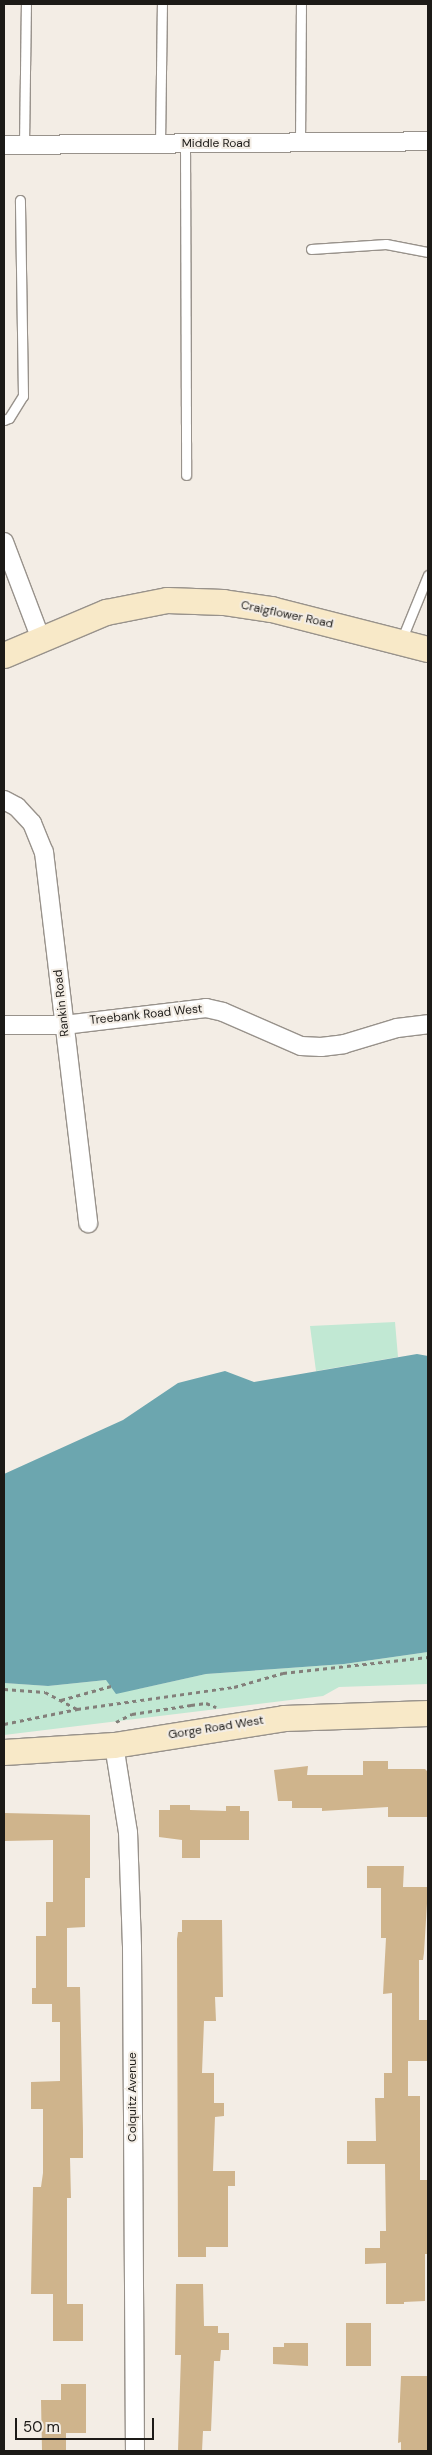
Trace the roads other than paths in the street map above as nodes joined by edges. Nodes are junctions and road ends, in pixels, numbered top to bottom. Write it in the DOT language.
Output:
graph roads {
  1 [pos="26,4"];
  2 [pos="162,4"];
  3 [pos="301,4"];
  4 [pos="428,141"];
  5 [pos="24,144"];
  6 [pos="160,144"];
  7 [pos="185,144"];
  8 [pos="300,144"];
  9 [pos="4,145"];
  10 [pos="20,200"];
  11 [pos="311,249"];
  12 [pos="428,252"];
  13 [pos="4,420"];
  14 [pos="186,475"];
  15 [pos="4,542"];
  16 [pos="428,575"];
  17 [pos="40,637"];
  18 [pos="401,642"];
  19 [pos="428,649"];
  20 [pos="4,655"];
  21 [pos="4,800"];
  22 [pos="64,1024"];
  23 [pos="428,1024"];
  24 [pos="4,1025"];
  25 [pos="88,1223"];
  26 [pos="428,1713"];
  27 [pos="114,1745"];
  28 [pos="4,1752"];
  29 [pos="135,2451"];
  1 -- 5 [label="lane"];
  2 -- 6 [label="lane"];
  3 -- 8 [label="lane"];
  4 -- 8 [label="street, Middle Road"];
  5 -- 6 [label="street, Middle Road"];
  5 -- 9 [label="street, Middle Road"];
  6 -- 7 [label="street, Middle Road"];
  7 -- 8 [label="street, Middle Road"];
  7 -- 14 [label="lane"];
  10 -- 13 [label="lane"];
  11 -- 12 [label="lane"];
  15 -- 17 [label="street"];
  16 -- 18 [label="lane"];
  17 -- 18 [label="main road, Craigflower Road"];
  17 -- 20 [label="main road, Craigflower Road"];
  18 -- 19 [label="main road, Craigflower Road"];
  21 -- 22 [label="street, Rankin Road"];
  22 -- 23 [label="street, Treebank Road West"];
  22 -- 24 [label="street, Treebank Road West"];
  22 -- 25 [label="street, Rankin Road"];
  26 -- 27 [label="main road, Gorge Road West"];
  27 -- 28 [label="main road, Gorge Road West"];
  27 -- 29 [label="street, Colquitz Avenue"];
}
